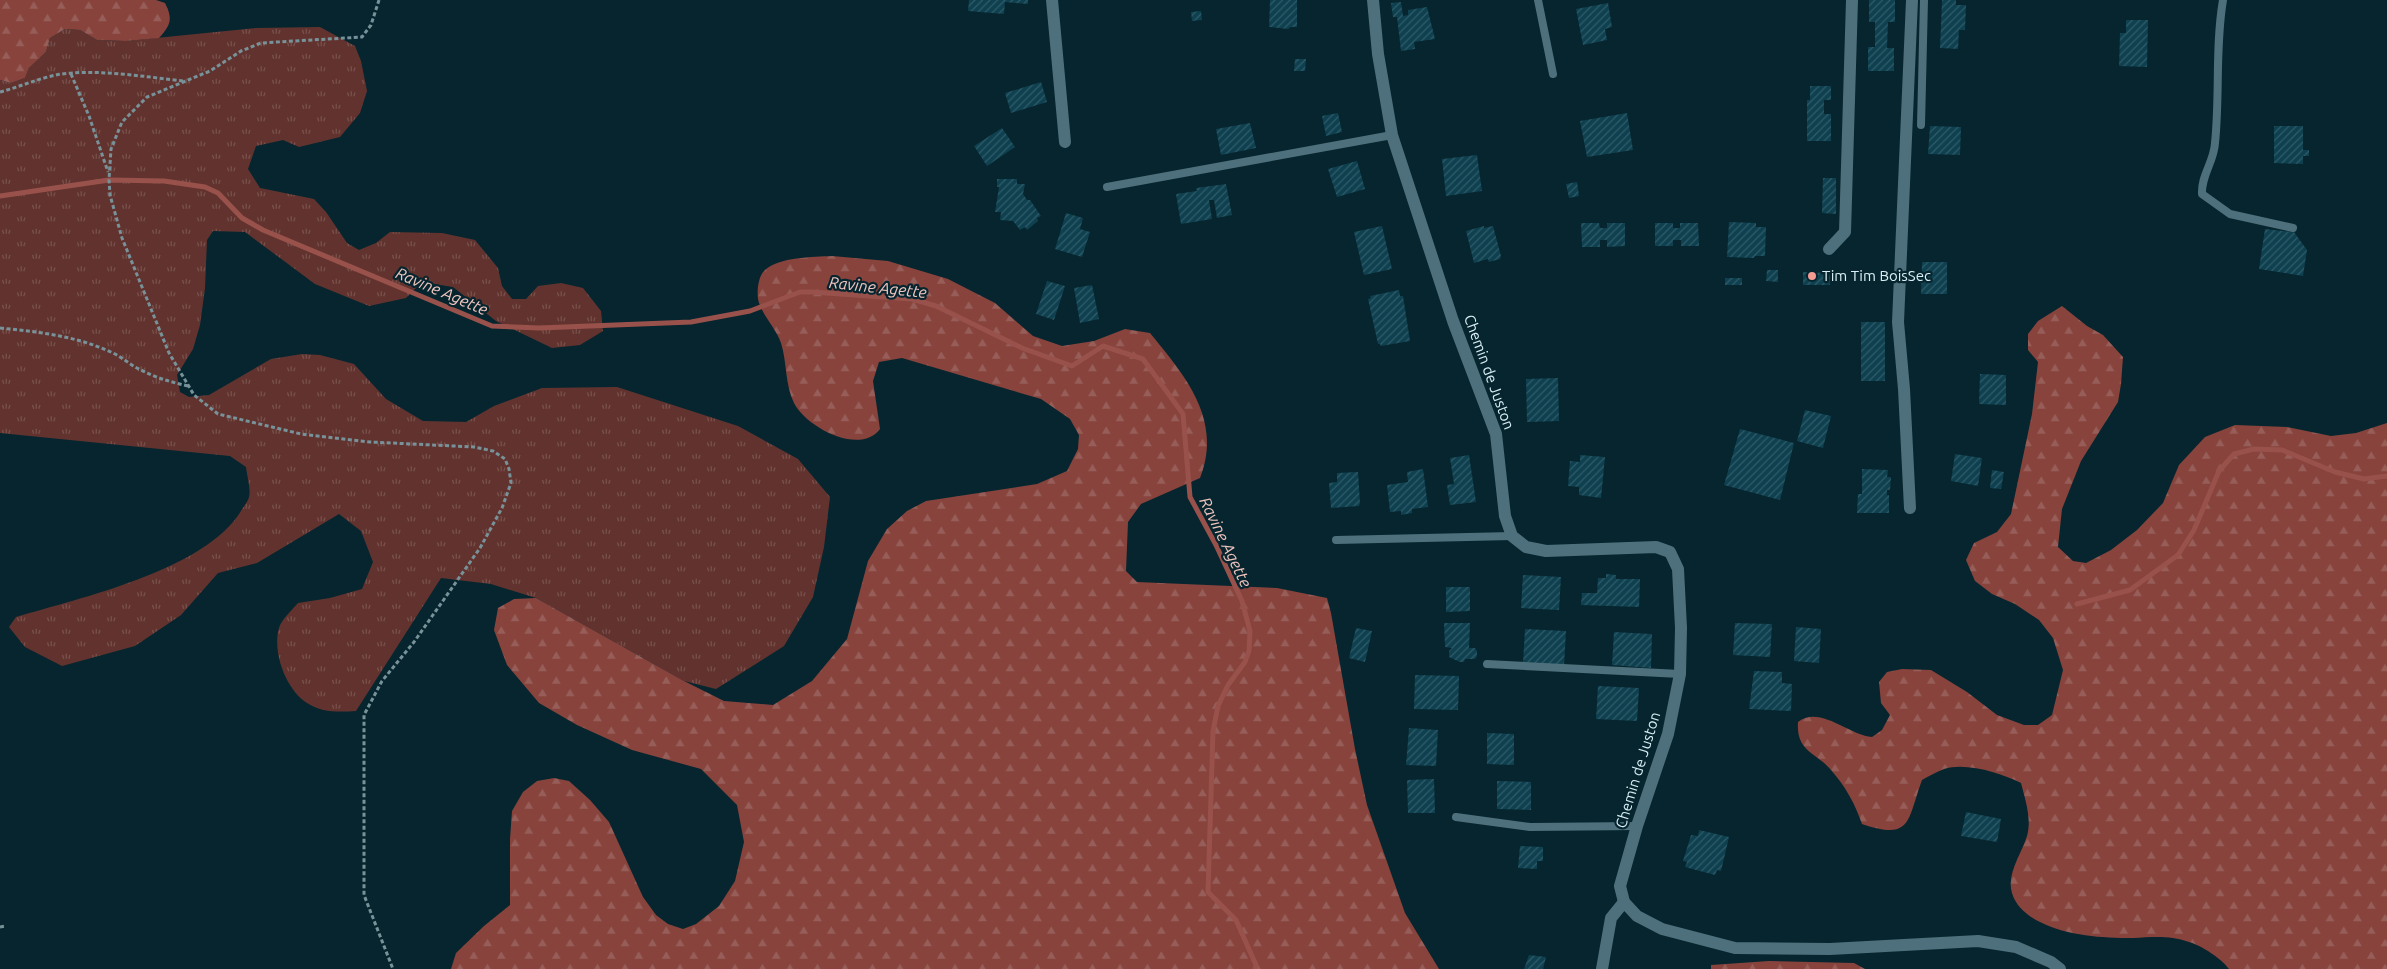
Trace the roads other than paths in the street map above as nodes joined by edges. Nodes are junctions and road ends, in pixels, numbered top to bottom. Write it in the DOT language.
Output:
graph roads {
  1 [pos="1052,0"];
  2 [pos="1373,0"];
  3 [pos="1538,0"];
  4 [pos="1852,0"];
  5 [pos="1912,0"];
  6 [pos="1924,0"];
  7 [pos="2223,0"];
  8 [pos="1553,74"];
  9 [pos="1921,125"];
  10 [pos="1392,135"];
  11 [pos="1065,142"];
  12 [pos="1107,186"];
  13 [pos="2293,228"];
  14 [pos="1829,249"];
  15 [pos="1910,508"];
  16 [pos="1512,536"];
  17 [pos="1336,540"];
  18 [pos="1487,664"];
  19 [pos="1680,674"];
  20 [pos="1456,818"];
  21 [pos="1637,826"];
  22 [pos="1624,902"];
  23 [pos="1602,969"];
  24 [pos="2060,969"];
  1 -- 11 [label="street"];
  2 -- 10 [label="street, Chemin de Juston"];
  3 -- 8 [label="lane"];
  4 -- 14 [label="street"];
  5 -- 15 [label="street"];
  6 -- 9 [label="lane"];
  7 -- 13 [label="lane"];
  10 -- 12 [label="lane"];
  10 -- 16 [label="street, Chemin de Juston"];
  16 -- 17 [label="lane"];
  16 -- 19 [label="street, Chemin de Juston"];
  18 -- 19 [label="lane"];
  19 -- 21 [label="street, Chemin de Juston"];
  20 -- 21 [label="lane"];
  21 -- 22 [label="street, Chemin de Juston"];
  22 -- 23 [label="street"];
  22 -- 24 [label="street"];
}
